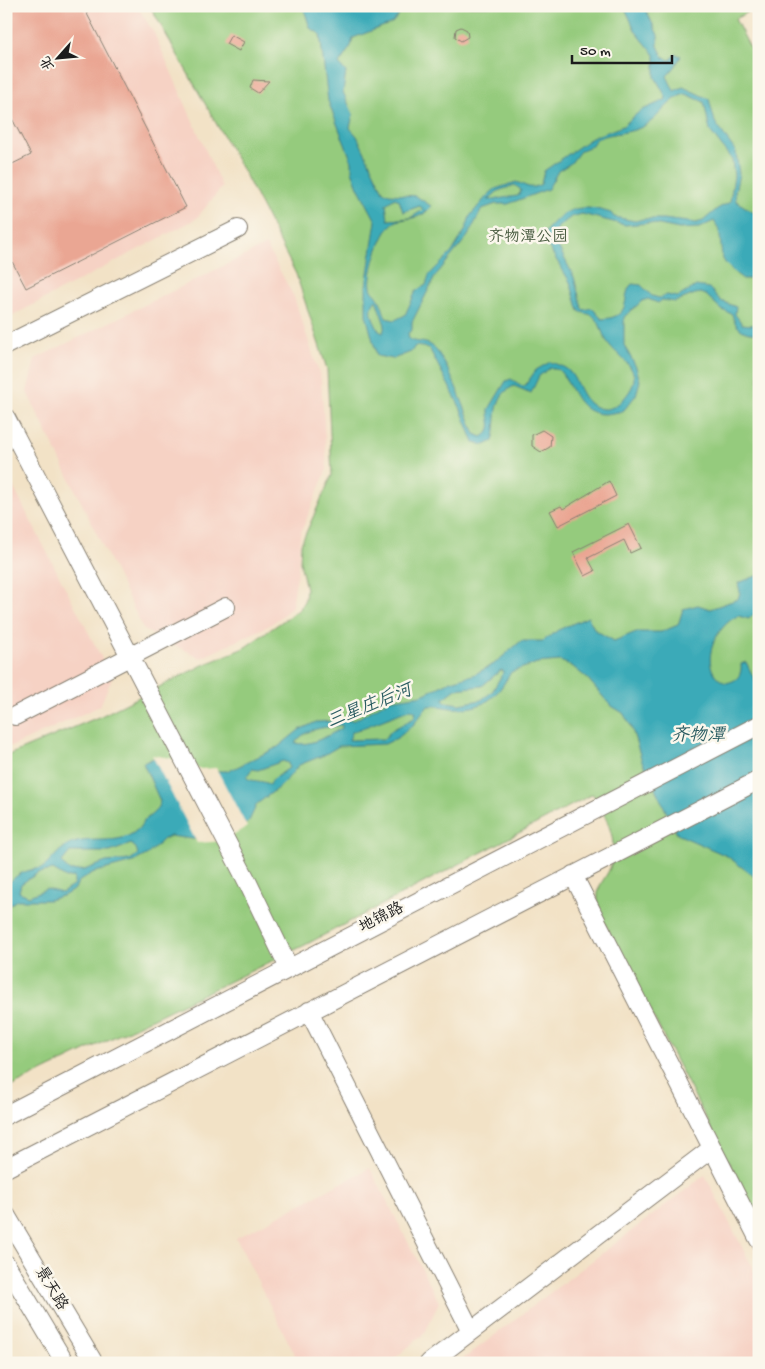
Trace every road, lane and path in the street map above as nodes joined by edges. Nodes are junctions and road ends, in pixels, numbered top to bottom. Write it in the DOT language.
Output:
graph roads {
  1 [pos="238,229"];
  2 [pos="6,345"];
  3 [pos="6,418"];
  4 [pos="226,607"];
  5 [pos="130,657"];
  6 [pos="15,716"];
  7 [pos="759,725"];
  8 [pos="759,780"];
  9 [pos="573,875"];
  10 [pos="288,968"];
  11 [pos="309,1011"];
  12 [pos="6,1115"];
  13 [pos="711,1149"];
  14 [pos="6,1168"];
  15 [pos="6,1215"];
  16 [pos="759,1240"];
  17 [pos="6,1264"];
  18 [pos="471,1331"];
  19 [pos="65,1363"];
  20 [pos="94,1363"];
  21 [pos="429,1363"];
  1 -- 2 [label="street"];
  3 -- 5 [label="street"];
  4 -- 5 [label="street"];
  5 -- 6 [label="street"];
  5 -- 10 [label="street"];
  7 -- 10 [label="street, 地锦路"];
  8 -- 9 [label="street"];
  9 -- 11 [label="street"];
  9 -- 13 [label="street"];
  10 -- 12 [label="street, 地锦路"];
  11 -- 14 [label="street"];
  11 -- 18 [label="street"];
  13 -- 16 [label="street"];
  13 -- 18 [label="street"];
  15 -- 20 [label="street, 景天路"];
  17 -- 19 [label="street, 景天路"];
  18 -- 21 [label="street"];
}
